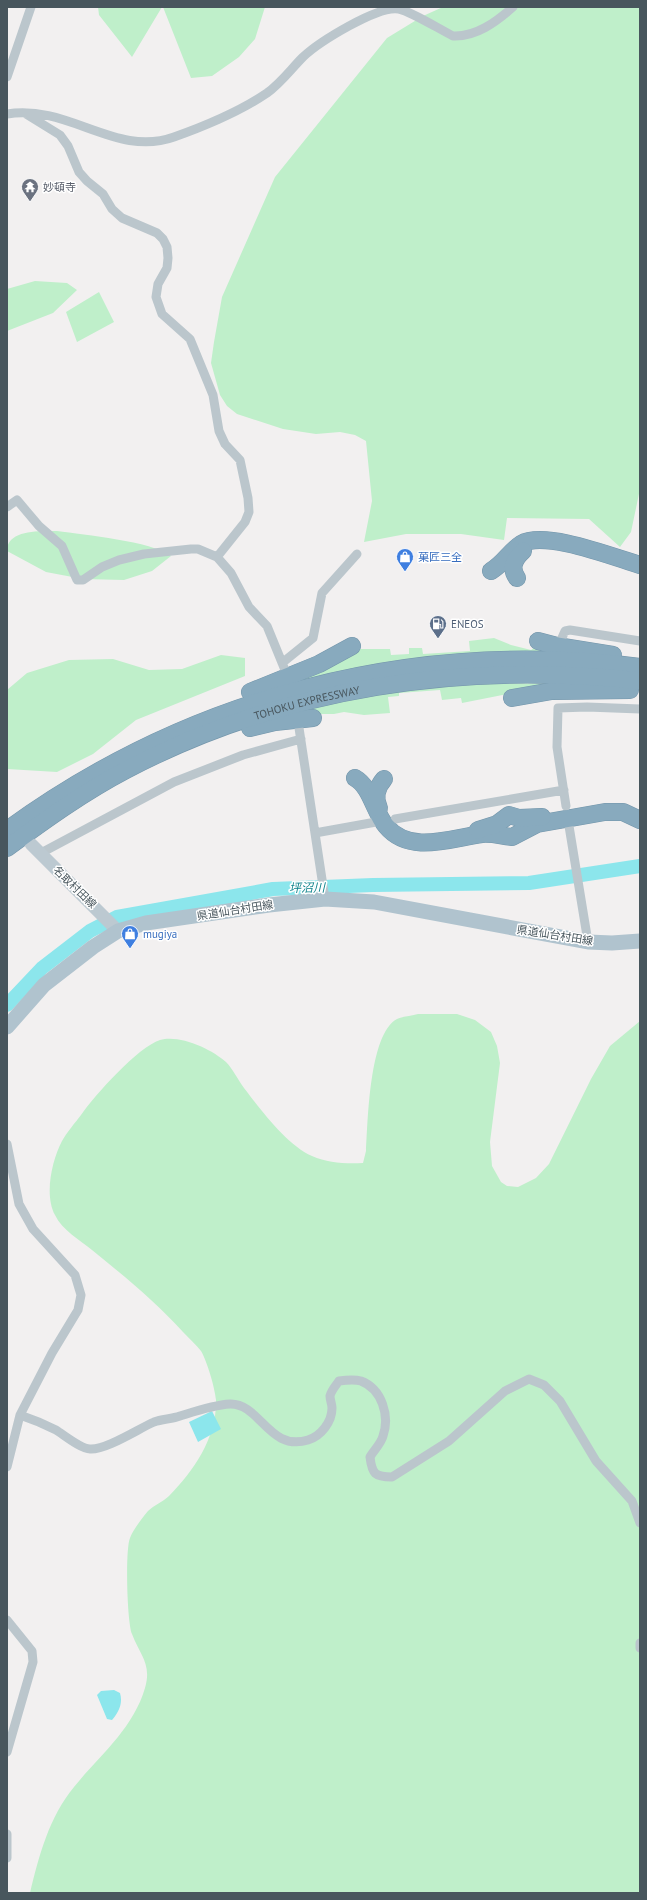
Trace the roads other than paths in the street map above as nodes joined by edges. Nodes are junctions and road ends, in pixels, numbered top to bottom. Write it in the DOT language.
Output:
graph roads {
  1 [pos="31,7"];
  2 [pos="513,7"];
  3 [pos="7,77"];
  4 [pos="25,113"];
  5 [pos="7,114"];
  6 [pos="7,508"];
  7 [pos="357,554"];
  8 [pos="217,557"];
  9 [pos="640,565"];
  10 [pos="640,569"];
  11 [pos="491,571"];
  12 [pos="517,578"];
  13 [pos="561,640"];
  14 [pos="538,641"];
  15 [pos="640,641"];
  16 [pos="352,646"];
  17 [pos="640,658"];
  18 [pos="640,667"];
  19 [pos="640,680"];
  20 [pos="640,690"];
  21 [pos="558,697"];
  22 [pos="512,698"];
  23 [pos="558,708"];
  24 [pos="640,709"];
  25 [pos="313,718"];
  26 [pos="299,728"];
  27 [pos="301,739"];
  28 [pos="355,778"];
  29 [pos="384,779"];
  30 [pos="88,785"];
  31 [pos="564,790"];
  32 [pos="566,806"];
  33 [pos="640,814"];
  34 [pos="395,819"];
  35 [pos="640,820"];
  36 [pos="376,822"];
  37 [pos="569,826"];
  38 [pos="7,830"];
  39 [pos="315,833"];
  40 [pos="31,844"];
  41 [pos="7,848"];
  42 [pos="41,854"];
  43 [pos="325,896"];
  44 [pos="117,930"];
  45 [pos="640,941"];
  46 [pos="588,942"];
  47 [pos="7,1027"];
  48 [pos="7,1144"];
  49 [pos="20,1415"];
  50 [pos="7,1468"];
  51 [pos="640,1523"];
  52 [pos="7,1620"];
  53 [pos="640,1643"];
  54 [pos="640,1648"];
  55 [pos="7,1752"];
  56 [pos="7,1834"];
  57 [pos="7,1858"];
  1 -- 3 [label="street"];
  2 -- 4 [label="street"];
  4 -- 5 [label="street"];
  4 -- 8 [label="street"];
  6 -- 8 [label="street"];
  7 -- 8 [label="street"];
  9 -- 11 [label="highway"];
  10 -- 12 [label="highway"];
  13 -- 15 [label="street"];
  14 -- 17 [label="highway"];
  16 -- 30 [label="highway"];
  18 -- 30 [label="highway, TOHOKU EXPRESSWAY"];
  19 -- 30 [label="highway, TOHOKU EXPRESSWAY"];
  20 -- 22 [label="highway"];
  21 -- 23 [label="street"];
  23 -- 24 [label="street"];
  23 -- 31 [label="street"];
  25 -- 30 [label="highway"];
  26 -- 27 [label="street"];
  27 -- 39 [label="street"];
  27 -- 42 [label="street"];
  28 -- 35 [label="highway"];
  29 -- 33 [label="highway"];
  30 -- 38 [label="highway, TOHOKU EXPRESSWAY"];
  30 -- 41 [label="highway, TOHOKU EXPRESSWAY"];
  31 -- 32 [label="street"];
  31 -- 34 [label="street"];
  36 -- 39 [label="street"];
  37 -- 46 [label="street"];
  39 -- 43 [label="street"];
  40 -- 42 [label="main road, 名取村田線"];
  42 -- 44 [label="main road, 名取村田線"];
  43 -- 44 [label="main road, 県道仙台村田線"];
  43 -- 46 [label="main road, 県道仙台村田線"];
  44 -- 47 [label="main road, 県道仙台村田線"];
  45 -- 46 [label="main road, 県道仙台村田線"];
  48 -- 49 [label="street"];
  49 -- 50 [label="street"];
  49 -- 51 [label="street"];
  52 -- 55 [label="street"];
  53 -- 54 [label="street"];
  56 -- 57 [label="street"];
}
